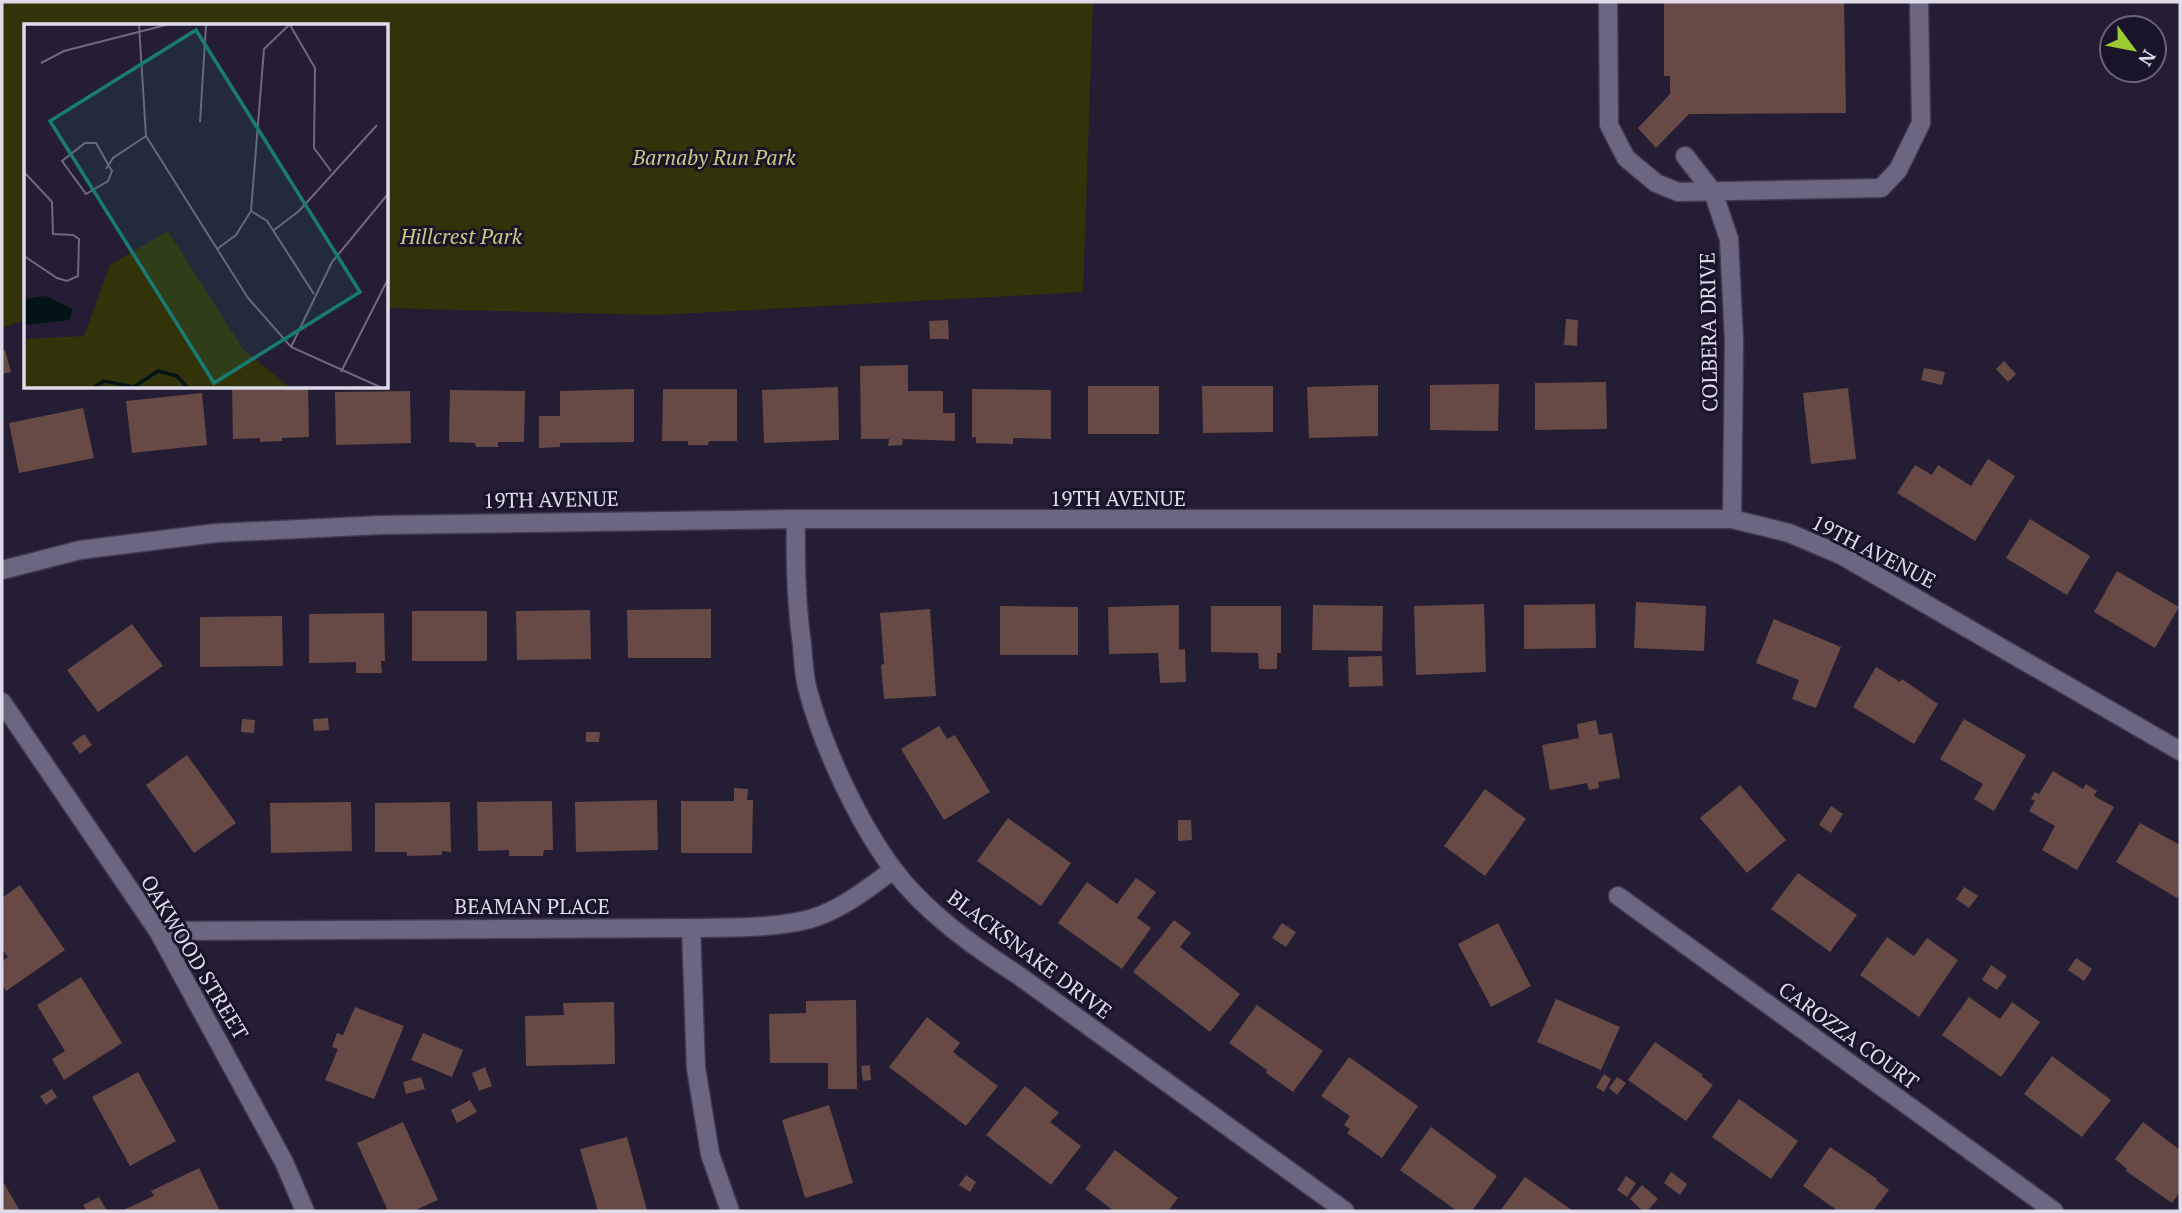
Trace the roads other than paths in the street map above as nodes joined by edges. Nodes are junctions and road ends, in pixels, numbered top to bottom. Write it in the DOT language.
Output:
graph roads {
  1 [pos="1608,2"];
  2 [pos="1919,2"];
  3 [pos="1685,156"];
  4 [pos="1713,192"];
  5 [pos="796,519"];
  6 [pos="1732,519"];
  7 [pos="2,570"];
  8 [pos="2,702"];
  9 [pos="2180,751"];
  10 [pos="893,870"];
  11 [pos="1618,896"];
  12 [pos="691,928"];
  13 [pos="158,931"];
  14 [pos="306,1211"];
  15 [pos="730,1211"];
  16 [pos="1345,1211"];
  17 [pos="2054,1211"];
  1 -- 4 [label="street"];
  2 -- 4 [label="street"];
  3 -- 4 [label="street, COLBERA DRIVE"];
  4 -- 6 [label="street, COLBERA DRIVE"];
  5 -- 6 [label="street, 19TH AVENUE"];
  5 -- 7 [label="street, 19TH AVENUE"];
  5 -- 10 [label="street, BLACKSNAKE DRIVE"];
  6 -- 9 [label="street, 19TH AVENUE"];
  8 -- 13 [label="street, OAKWOOD STREET"];
  10 -- 12 [label="street, BEAMAN PLACE"];
  10 -- 16 [label="street, BLACKSNAKE DRIVE"];
  11 -- 17 [label="street, CAROZZA COURT"];
  12 -- 13 [label="street, BEAMAN PLACE"];
  12 -- 15 [label="street"];
  13 -- 14 [label="street, OAKWOOD STREET"];
}
